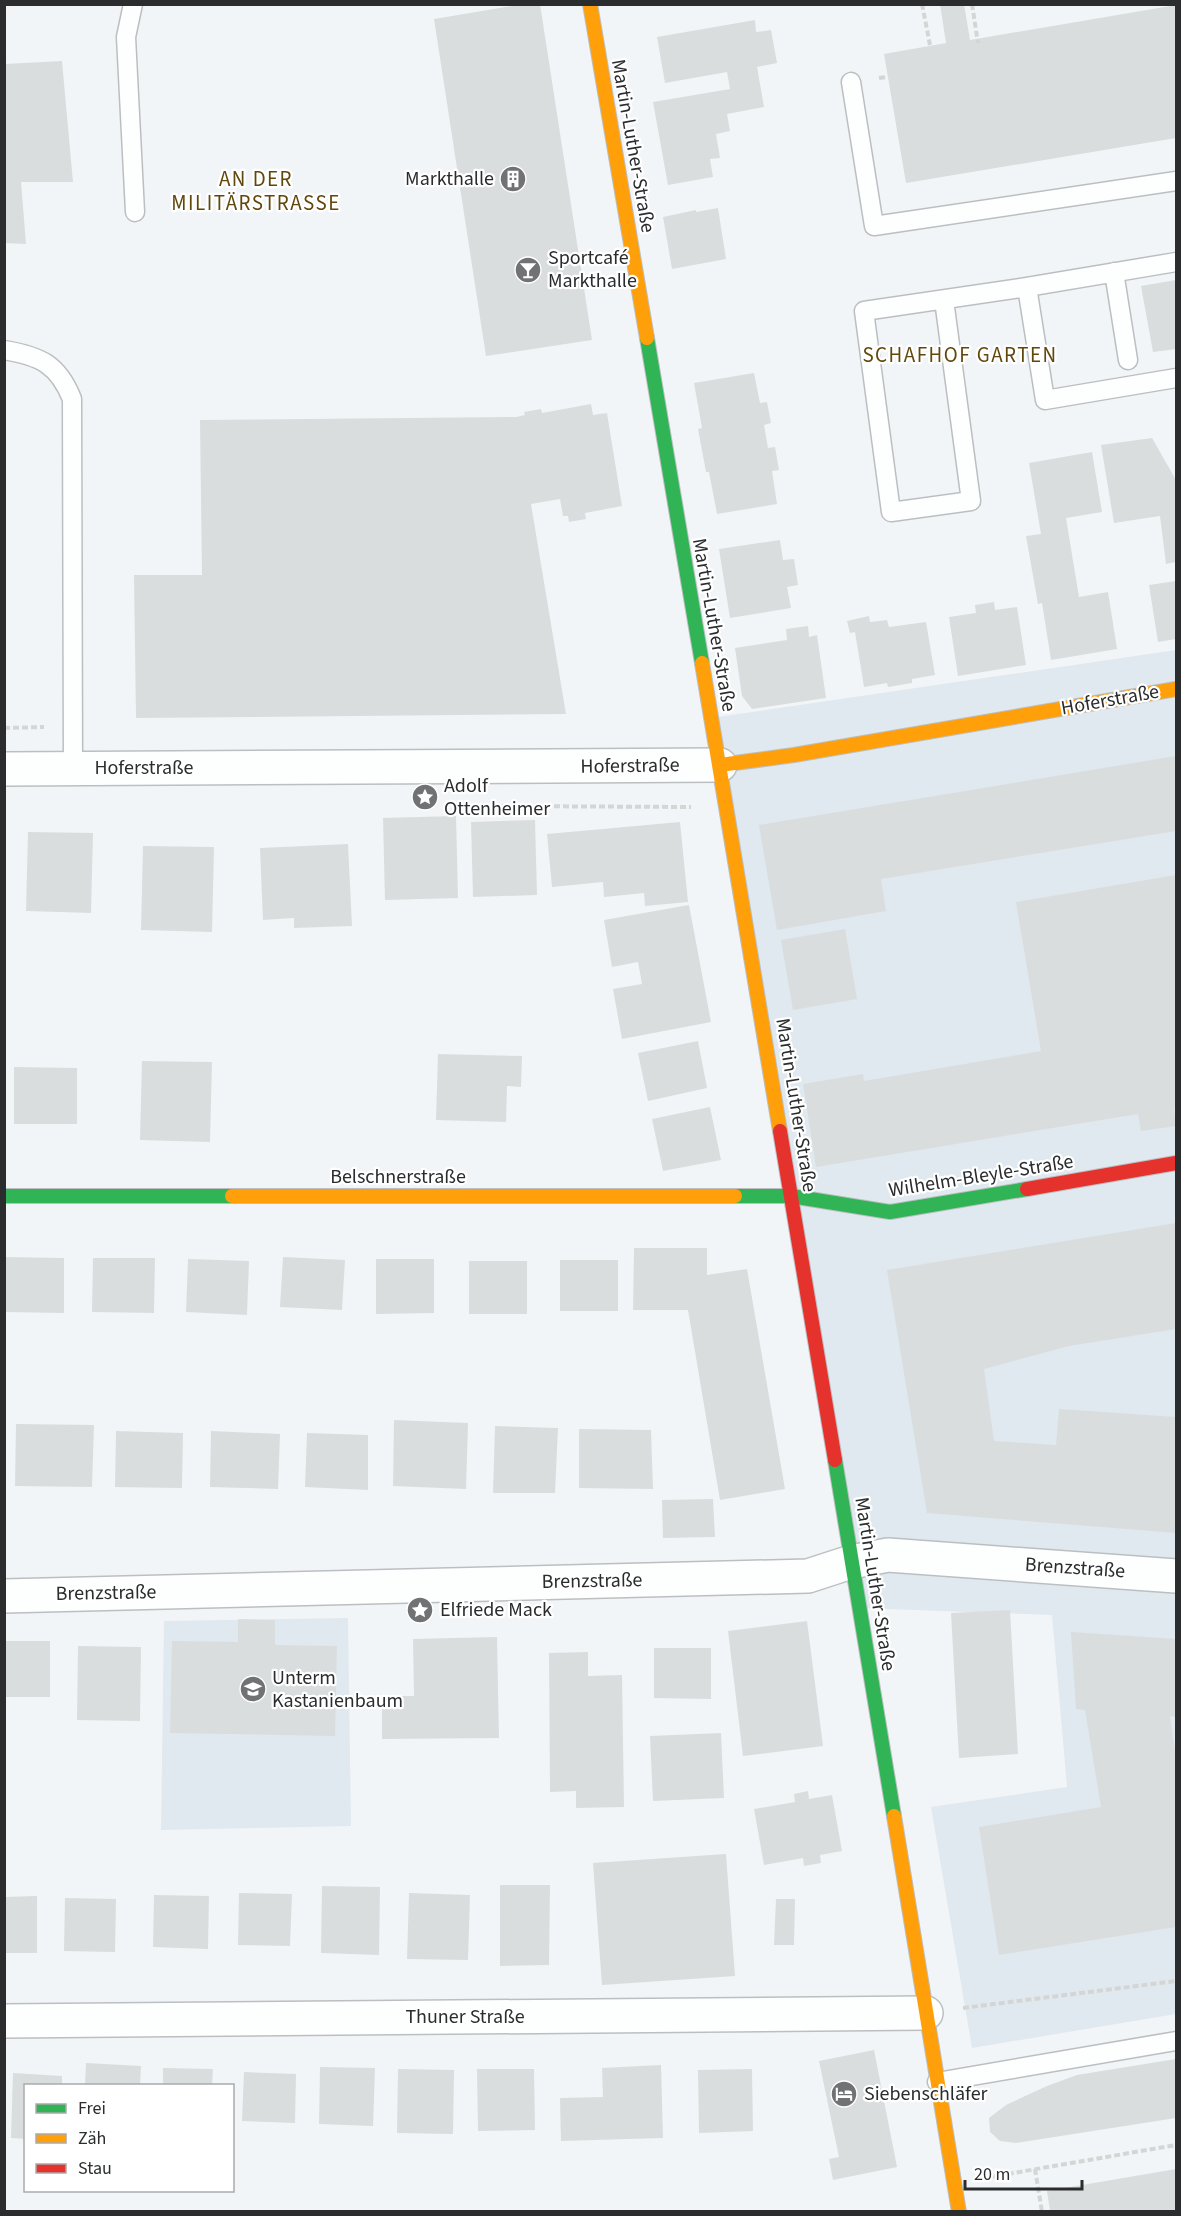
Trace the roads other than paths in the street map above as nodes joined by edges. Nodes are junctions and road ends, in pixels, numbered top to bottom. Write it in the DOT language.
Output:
graph roads {
  1 [pos="133,4"];
  2 [pos="590,4"];
  3 [pos="851,82"];
  4 [pos="1176,181"];
  5 [pos="135,212"];
  6 [pos="1176,262"];
  7 [pos="1114,272"];
  8 [pos="1027,287"];
  9 [pos="944,300"];
  10 [pos="4,350"];
  11 [pos="1128,360"];
  12 [pos="1176,378"];
  13 [pos="1176,689"];
  14 [pos="720,765"];
  15 [pos="73,768"];
  16 [pos="4,769"];
  17 [pos="1176,1163"];
  18 [pos="4,1196"];
  19 [pos="791,1196"];
  20 [pos="851,1562"];
  21 [pos="1176,1576"];
  22 [pos="4,1596"];
  23 [pos="926,2013"];
  24 [pos="4,2020"];
  25 [pos="1176,2041"];
  26 [pos="937,2082"];
  27 [pos="959,2211"];
  1 -- 5 [label="lane"];
  2 -- 14 [label="street, Martin-Luther-Straße"];
  3 -- 4 [label="lane"];
  6 -- 7 [label="lane"];
  7 -- 8 [label="lane"];
  7 -- 11 [label="lane"];
  8 -- 9 [label="lane"];
  8 -- 12 [label="lane"];
  9 -- 9 [label="lane"];
  10 -- 15 [label="lane"];
  13 -- 14 [label="street, Hoferstraße"];
  14 -- 15 [label="street, Hoferstraße"];
  14 -- 19 [label="street, Martin-Luther-Straße"];
  15 -- 16 [label="street, Hoferstraße"];
  17 -- 19 [label="street, Wilhelm-Bleyle-Straße"];
  18 -- 19 [label="street, Belschnerstraße"];
  19 -- 20 [label="street, Martin-Luther-Straße"];
  20 -- 21 [label="street, Brenzstraße"];
  20 -- 22 [label="street, Brenzstraße"];
  20 -- 23 [label="street, Martin-Luther-Straße"];
  23 -- 24 [label="street, Thuner Straße"];
  23 -- 26 [label="street, Martin-Luther-Straße"];
  25 -- 26 [label="lane"];
  26 -- 27 [label="street, Martin-Luther-Straße"];
}
